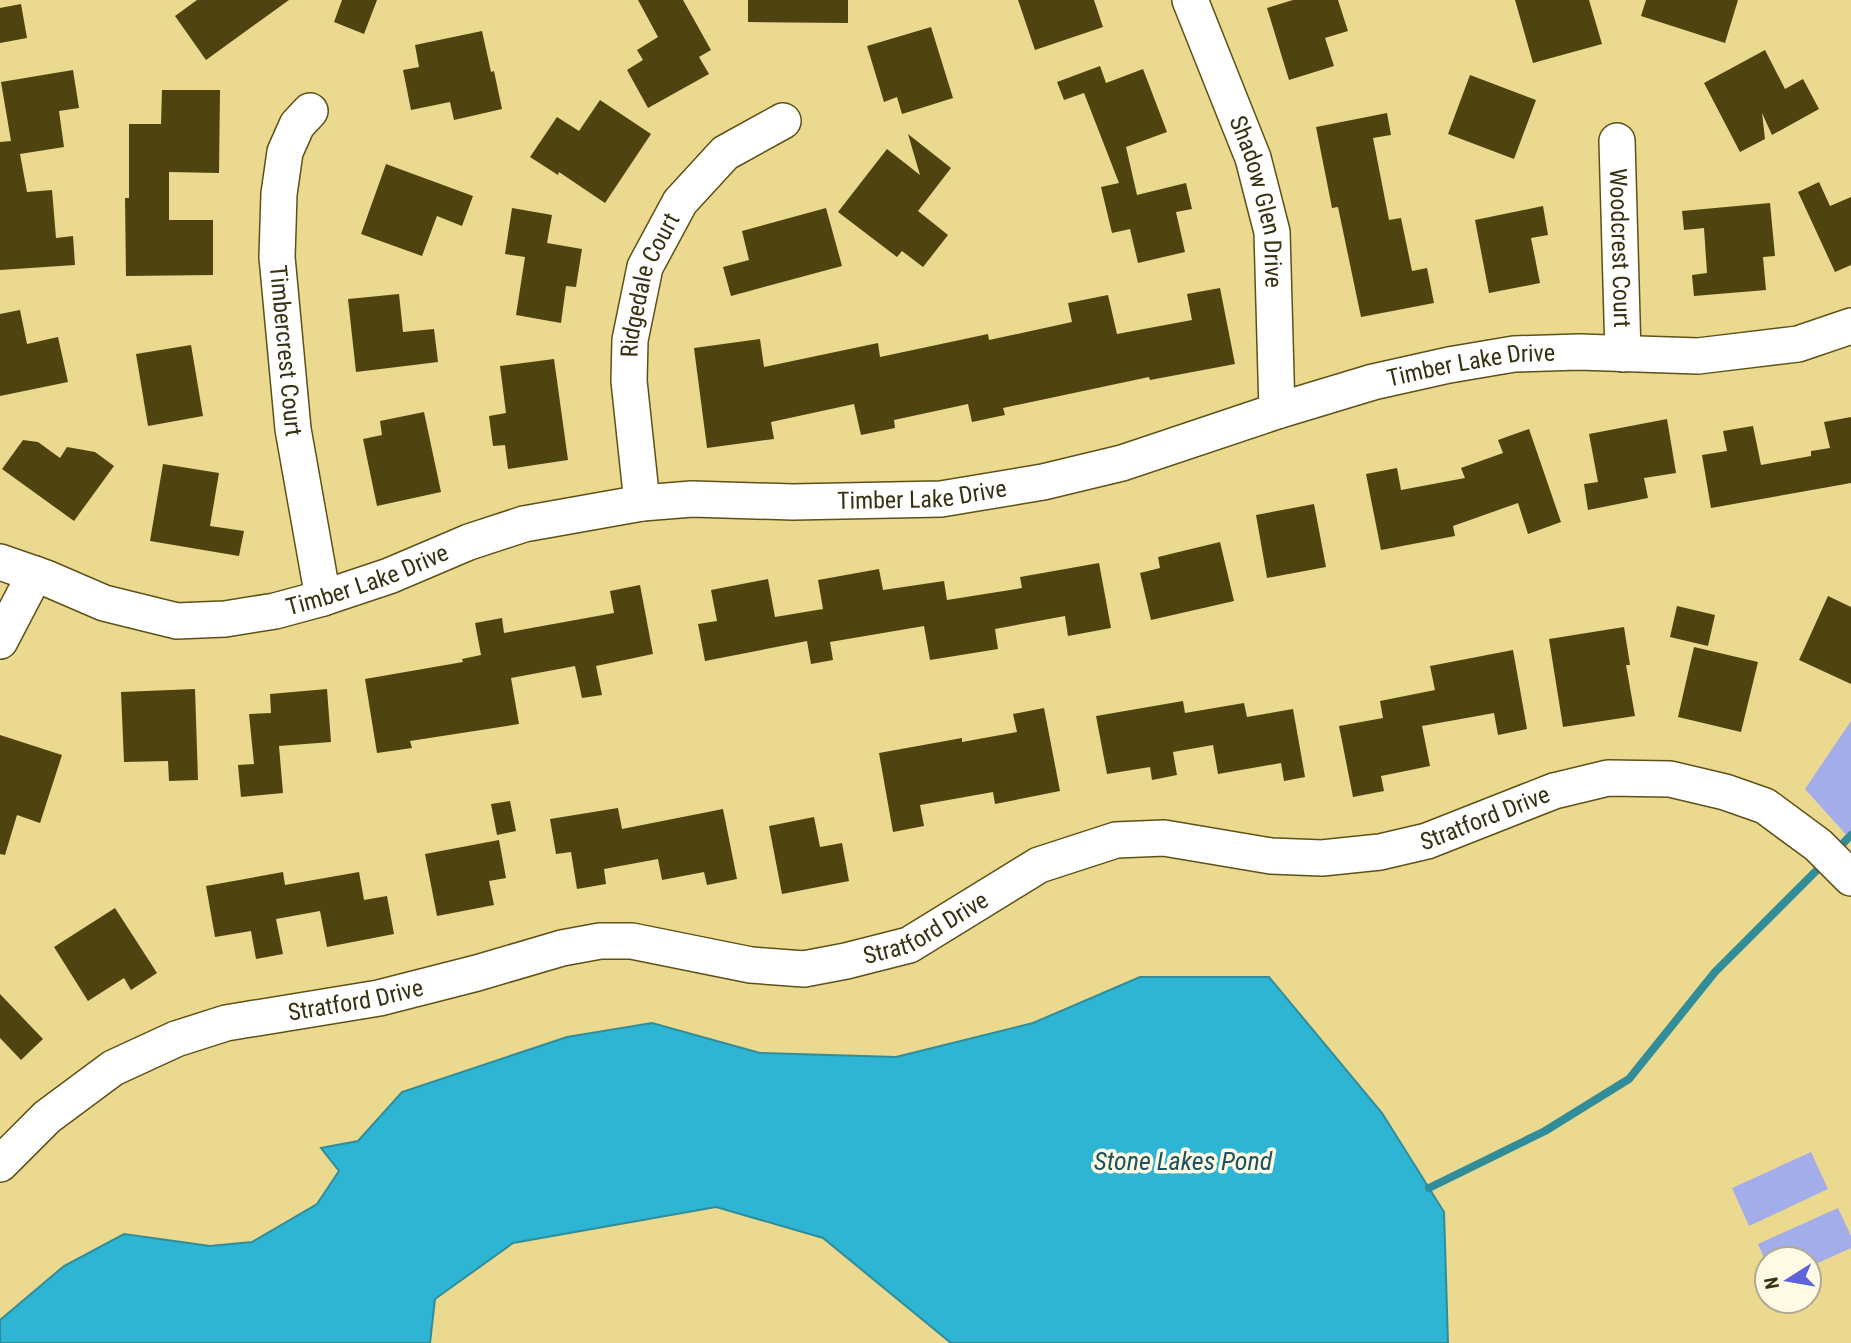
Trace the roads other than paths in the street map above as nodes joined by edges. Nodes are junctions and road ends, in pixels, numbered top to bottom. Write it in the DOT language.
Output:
graph roads {
  1 [pos="1190,0"];
  2 [pos="310,111"];
  3 [pos="783,121"];
  4 [pos="1617,141"];
  5 [pos="1851,326"];
  6 [pos="1623,354"];
  7 [pos="1277,411"];
  8 [pos="642,503"];
  9 [pos="0,562"];
  10 [pos="35,574"];
  11 [pos="323,598"];
  12 [pos="0,641"];
  13 [pos="1837,864"];
  14 [pos="0,1164"];
  1 -- 7 [label="street, Shadow Glen Drive"];
  2 -- 11 [label="street, Timbercrest Court"];
  3 -- 8 [label="street, Ridgedale Court"];
  4 -- 6 [label="street, Woodcrest Court"];
  5 -- 6 [label="street, Timber Lake Drive"];
  6 -- 7 [label="street, Timber Lake Drive"];
  7 -- 8 [label="street, Timber Lake Drive"];
  8 -- 11 [label="street, Timber Lake Drive"];
  9 -- 10 [label="street, Timber Lake Drive"];
  10 -- 11 [label="street, Timber Lake Drive"];
  10 -- 12 [label="street"];
  13 -- 14 [label="street, Stratford Drive"];
}
